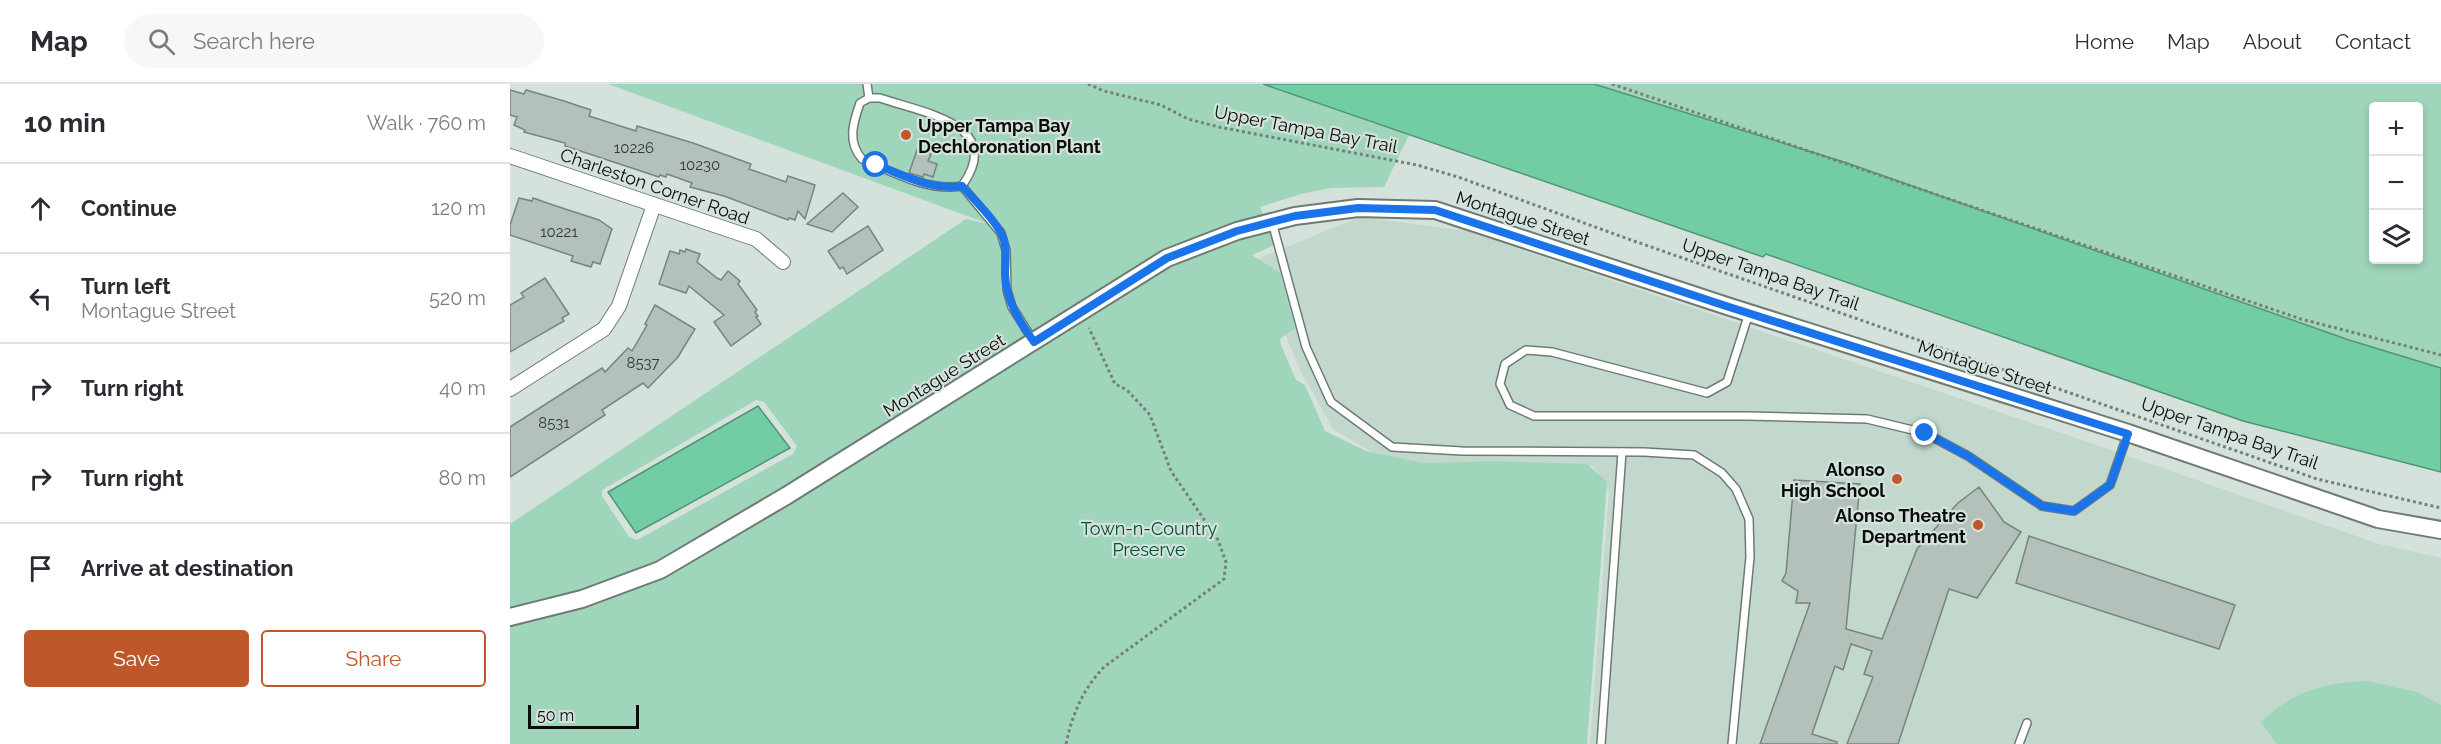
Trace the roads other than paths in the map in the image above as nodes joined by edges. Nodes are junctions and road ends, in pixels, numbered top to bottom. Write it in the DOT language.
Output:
graph roads {
  1 [pos="867,84"];
  2 [pos="868,98"];
  3 [pos="510,156"];
  4 [pos="962,186"];
  5 [pos="654,205"];
  6 [pos="1272,222"];
  7 [pos="783,262"];
  8 [pos="1749,313"];
  9 [pos="1034,342"];
  10 [pos="510,389"];
  11 [pos="2128,434"];
  12 [pos="1622,452"];
  13 [pos="2441,530"];
  14 [pos="510,617"];
  15 [pos="2027,723"];
  16 [pos="1601,744"];
  17 [pos="1732,744"];
  18 [pos="2019,744"];
  1 -- 2 [label="lane"];
  2 -- 4 [label="lane"];
  2 -- 4 [label="lane"];
  3 -- 5 [label="street, Charleston Corner Road"];
  4 -- 9 [label="lane"];
  5 -- 7 [label="street, Charleston Corner Road"];
  5 -- 10 [label="street"];
  6 -- 8 [label="street, Montague Street"];
  6 -- 9 [label="street, Montague Street"];
  6 -- 12 [label="lane"];
  8 -- 11 [label="street, Montague Street"];
  8 -- 11 [label="lane"];
  9 -- 14 [label="street, Montague Street"];
  11 -- 13 [label="street, Montague Street"];
  12 -- 16 [label="lane"];
  12 -- 17 [label="lane"];
  15 -- 18 [label="lane"];
}
